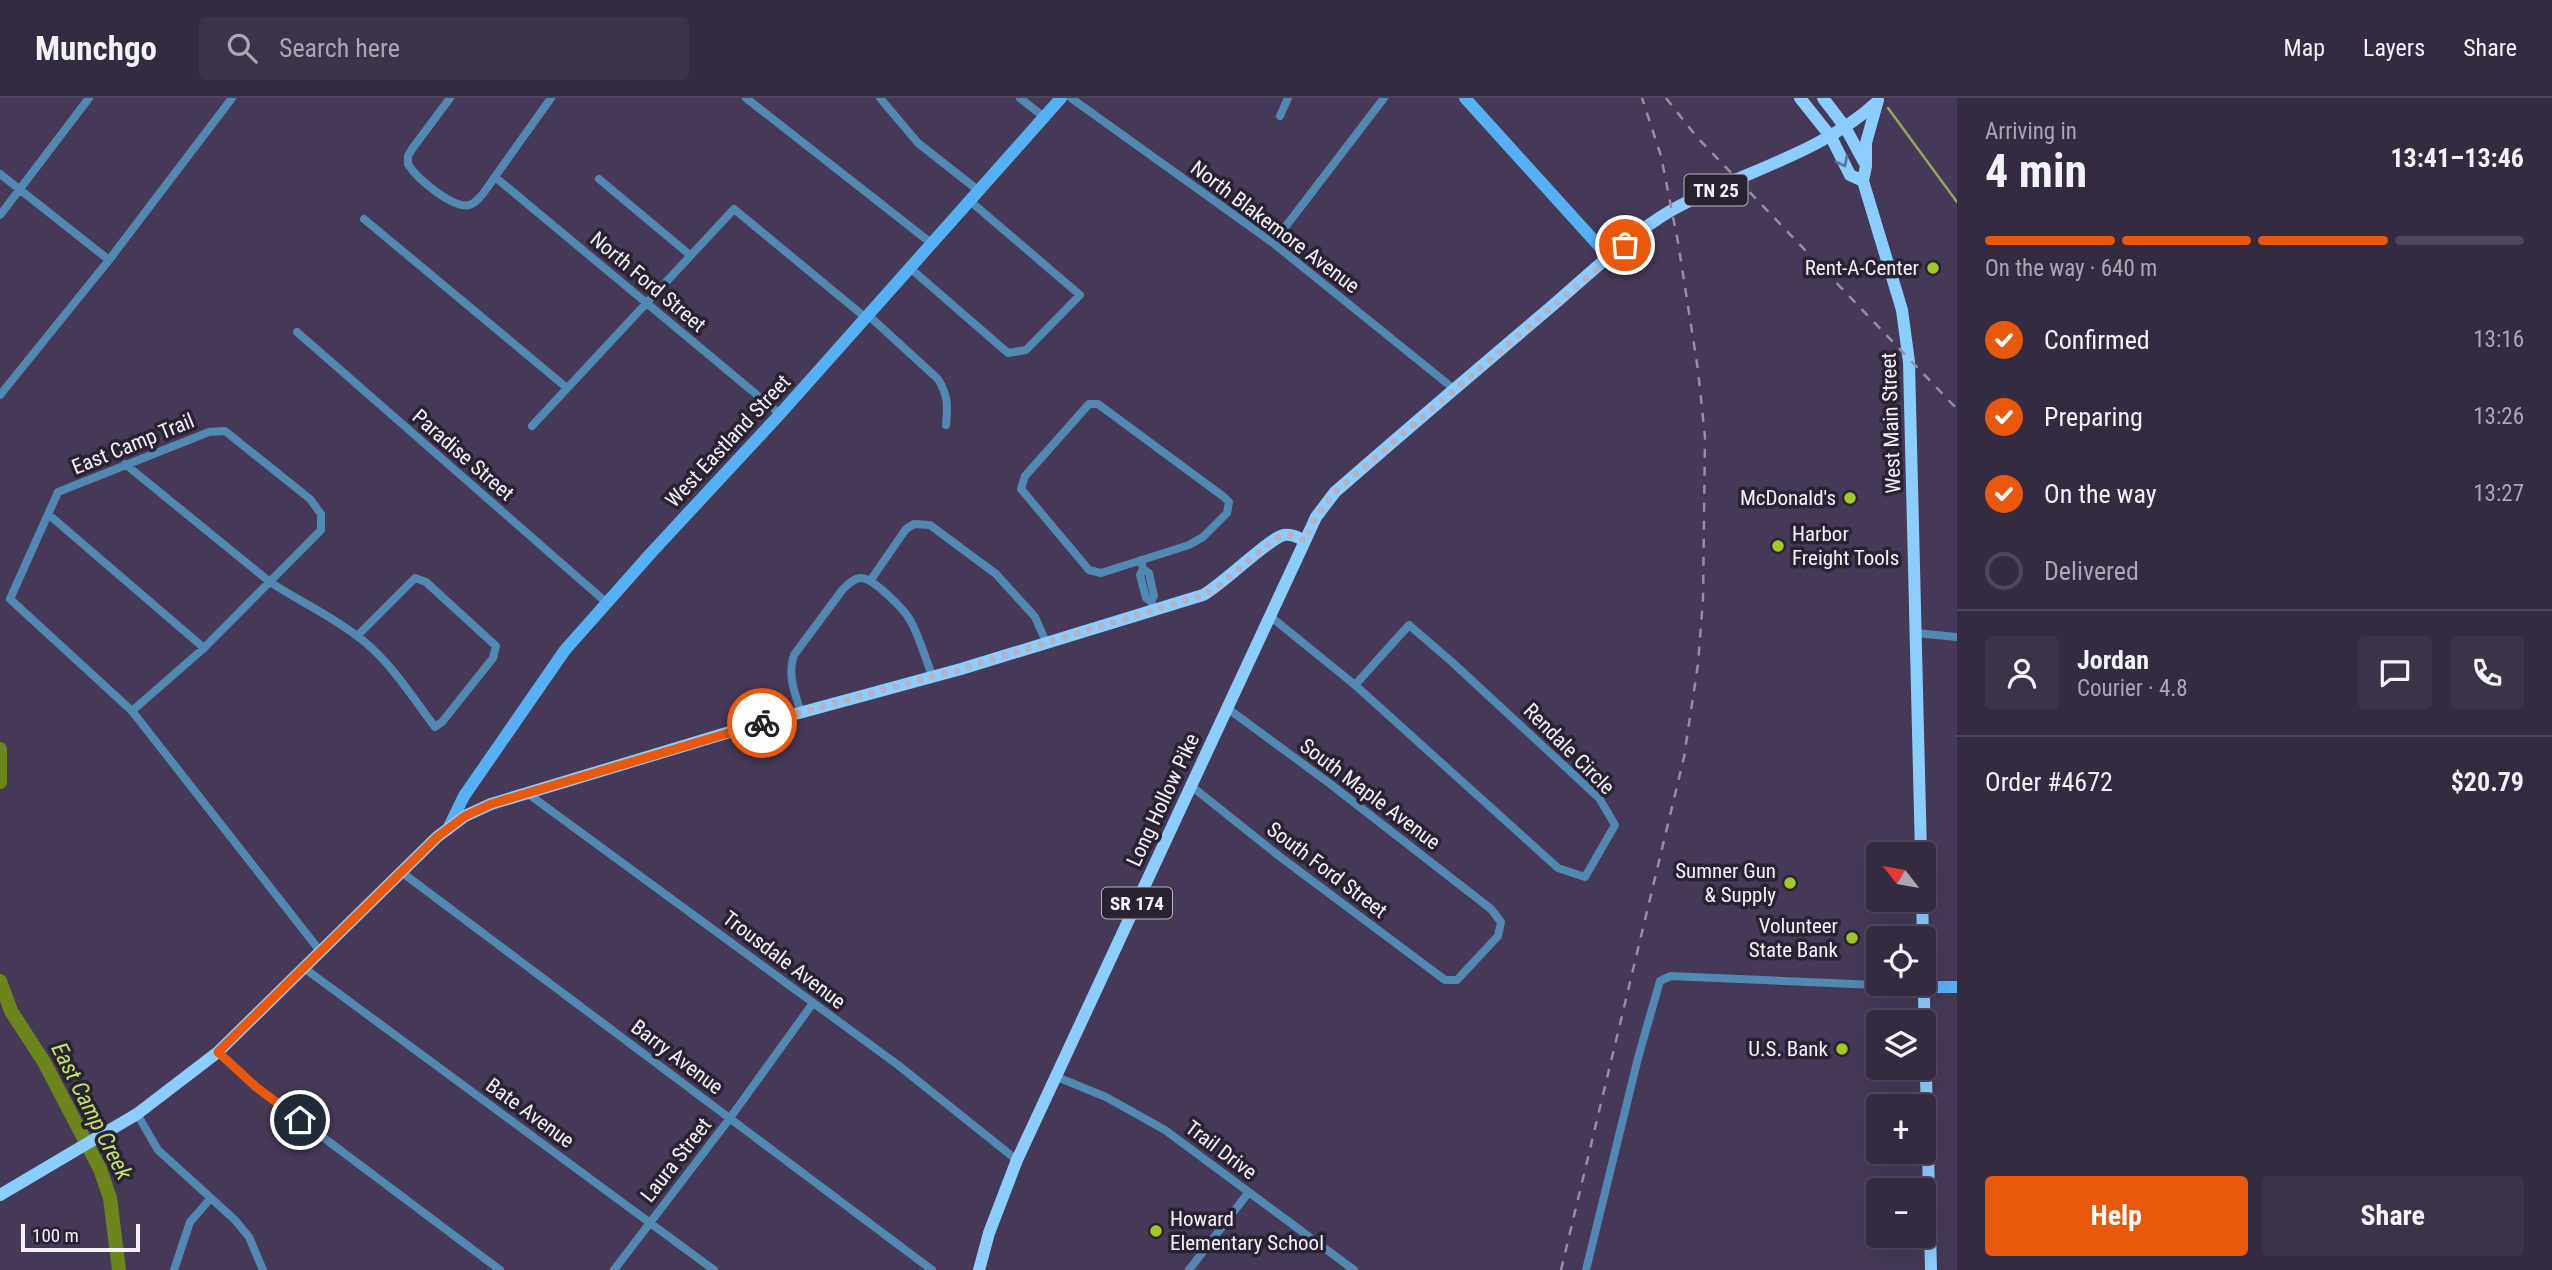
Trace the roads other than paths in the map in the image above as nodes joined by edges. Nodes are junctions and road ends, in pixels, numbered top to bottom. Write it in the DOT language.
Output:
graph roads {
  1 [pos="89,98"];
  2 [pos="232,98"];
  3 [pos="450,98"];
  4 [pos="551,98"];
  5 [pos="746,98"];
  6 [pos="880,98"];
  7 [pos="1020,98"];
  8 [pos="1061,98"];
  9 [pos="1070,98"];
  10 [pos="1288,98"];
  11 [pos="1384,98"];
  12 [pos="1465,98"];
  13 [pos="1800,98"];
  14 [pos="1823,98"];
  15 [pos="1878,100"];
  16 [pos="1280,116"];
  17 [pos="1044,117"];
  18 [pos="1845,127"];
  19 [pos="1830,137"];
  20 [pos="1866,166"];
  21 [pos="0,174"];
  22 [pos="495,177"];
  23 [pos="599,179"];
  24 [pos="1863,181"];
  25 [pos="19,190"];
  26 [pos="979,191"];
  27 [pos="970,201"];
  28 [pos="0,215"];
  29 [pos="364,219"];
  30 [pos="931,243"];
  31 [pos="1273,243"];
  32 [pos="690,255"];
  33 [pos="1609,257"];
  34 [pos="109,260"];
  35 [pos="910,268"];
  36 [pos="645,303"];
  37 [pos="867,317"];
  38 [pos="297,332"];
  39 [pos="567,388"];
  40 [pos="1454,389"];
  41 [pos="0,396"];
  42 [pos="780,414"];
  43 [pos="946,425"];
  44 [pos="532,426"];
  45 [pos="125,464"];
  46 [pos="48,514"];
  47 [pos="1305,541"];
  48 [pos="1142,565"];
  49 [pos="870,581"];
  50 [pos="270,582"];
  51 [pos="607,603"];
  52 [pos="1152,606"];
  53 [pos="1270,616"];
  54 [pos="1916,633"];
  55 [pos="357,636"];
  56 [pos="1957,636"];
  57 [pos="1046,642"];
  58 [pos="204,648"];
  59 [pos="933,677"];
  60 [pos="1355,685"];
  61 [pos="1227,708"];
  62 [pos="132,711"];
  63 [pos="801,713"];
  64 [pos="1190,785"];
  65 [pos="527,793"];
  66 [pos="448,829"];
  67 [pos="1921,842"];
  68 [pos="400,871"];
  69 [pos="320,951"];
  70 [pos="304,968"];
  71 [pos="1445,980"];
  72 [pos="1866,984"];
  73 [pos="1936,987"];
  74 [pos="1957,987"];
  75 [pos="1924,996"];
  76 [pos="813,1003"];
  77 [pos="218,1052"];
  78 [pos="1057,1077"];
  79 [pos="137,1114"];
  80 [pos="730,1118"];
  81 [pos="1017,1160"];
  82 [pos="1248,1193"];
  83 [pos="0,1195"];
  84 [pos="210,1199"];
  85 [pos="650,1223"];
  86 [pos="174,1270"];
  87 [pos="263,1270"];
  88 [pos="500,1270"];
  89 [pos="614,1270"];
  90 [pos="714,1270"];
  91 [pos="932,1270"];
  92 [pos="979,1270"];
  93 [pos="1189,1270"];
  94 [pos="1354,1270"];
  95 [pos="1586,1270"];
  96 [pos="1931,1270"];
  1 -- 25 [label="street"];
  2 -- 34 [label="street"];
  3 -- 22 [label="street"];
  4 -- 22 [label="street"];
  5 -- 30 [label="street"];
  6 -- 26 [label="street"];
  7 -- 17 [label="street"];
  8 -- 17 [label="street, West Eastland Street"];
  9 -- 31 [label="street, North Blakemore Avenue"];
  10 -- 16 [label="street"];
  11 -- 31 [label="street"];
  12 -- 33 [label="street"];
  13 -- 19 [label="main road"];
  14 -- 18 [label="main road"];
  15 -- 18 [label="main road, TN 25"];
  15 -- 20 [label="main road, West Main Street"];
  17 -- 26 [label="street, West Eastland Street"];
  18 -- 19 [label="main road, TN 25"];
  18 -- 20 [label="main road"];
  19 -- 24 [label="main road, one-way"];
  19 -- 33 [label="main road, TN 25"];
  20 -- 24 [label="main road, West Main Street"];
  21 -- 25 [label="street"];
  22 -- 36 [label="street, North Ford Street"];
  23 -- 32 [label="street"];
  24 -- 54 [label="main road, West Main Street"];
  25 -- 28 [label="street"];
  25 -- 34 [label="street"];
  26 -- 27 [label="street, West Eastland Street"];
  27 -- 30 [label="street, West Eastland Street"];
  27 -- 35 [label="street"];
  29 -- 39 [label="street"];
  30 -- 35 [label="street, West Eastland Street"];
  31 -- 40 [label="street, North Blakemore Avenue"];
  32 -- 36 [label="street"];
  32 -- 37 [label="street"];
  33 -- 40 [label="main road, TN 25"];
  34 -- 41 [label="street"];
  35 -- 37 [label="street, West Eastland Street"];
  36 -- 39 [label="street"];
  36 -- 42 [label="street, North Ford Street"];
  37 -- 42 [label="street, West Eastland Street"];
  37 -- 43 [label="street"];
  38 -- 51 [label="street, Paradise Street"];
  39 -- 44 [label="street"];
  40 -- 47 [label="main road, TN 25"];
  42 -- 51 [label="street, West Eastland Street"];
  45 -- 46 [label="street, East Camp Trail"];
  45 -- 50 [label="street"];
  45 -- 50 [label="street, East Camp Trail"];
  46 -- 58 [label="street"];
  46 -- 62 [label="street, East Camp Trail"];
  47 -- 52 [label="main road, West Eastland Street"];
  47 -- 53 [label="main road, Long Hollow Pike / SR 174"];
  48 -- 48 [label="street"];
  48 -- 52 [label="street"];
  49 -- 57 [label="street"];
  49 -- 59 [label="street"];
  49 -- 63 [label="street"];
  50 -- 55 [label="street"];
  50 -- 58 [label="street, East Camp Trail"];
  51 -- 66 [label="street, West Eastland Street"];
  52 -- 57 [label="main road, West Eastland Street"];
  53 -- 60 [label="street, Rendale Circle"];
  53 -- 61 [label="main road, Long Hollow Pike / SR 174"];
  54 -- 56 [label="street"];
  54 -- 67 [label="main road, West Main Street"];
  55 -- 55 [label="street"];
  57 -- 59 [label="main road, West Eastland Street"];
  58 -- 62 [label="street, East Camp Trail"];
  59 -- 63 [label="main road, West Eastland Street"];
  60 -- 60 [label="street, Rendale Circle"];
  61 -- 64 [label="main road, Long Hollow Pike / SR 174"];
  61 -- 71 [label="street, South Maple Avenue"];
  62 -- 69 [label="street, East Camp Trail"];
  63 -- 65 [label="main road, West Eastland Street"];
  64 -- 71 [label="street, South Ford Street"];
  64 -- 78 [label="main road, Long Hollow Pike / SR 174"];
  65 -- 66 [label="main road, West Eastland Street"];
  65 -- 76 [label="street, Trousdale Avenue"];
  66 -- 68 [label="main road, West Eastland Street"];
  68 -- 69 [label="main road, West Eastland Street"];
  68 -- 80 [label="street, Barry Avenue"];
  69 -- 70 [label="main road, West Eastland Street"];
  70 -- 77 [label="main road, West Eastland Street"];
  70 -- 85 [label="street, Bate Avenue"];
  72 -- 95 [label="street"];
  73 -- 74 [label="street"];
  75 -- 96 [label="main road"];
  76 -- 80 [label="street, Laura Street"];
  76 -- 81 [label="street, Trousdale Avenue"];
  77 -- 79 [label="main road, West Eastland Street"];
  77 -- 88 [label="street"];
  78 -- 81 [label="main road, Long Hollow Pike / SR 174"];
  78 -- 82 [label="street, Trail Drive"];
  79 -- 83 [label="main road, West Eastland Street"];
  79 -- 84 [label="street"];
  80 -- 85 [label="street, Laura Street"];
  80 -- 91 [label="street, Barry Avenue"];
  81 -- 92 [label="main road, Long Hollow Pike / SR 174"];
  82 -- 93 [label="street"];
  82 -- 94 [label="street, Trail Drive"];
  84 -- 86 [label="street"];
  84 -- 87 [label="street"];
  85 -- 89 [label="street, Laura Street"];
  85 -- 90 [label="street, Bate Avenue"];
}
